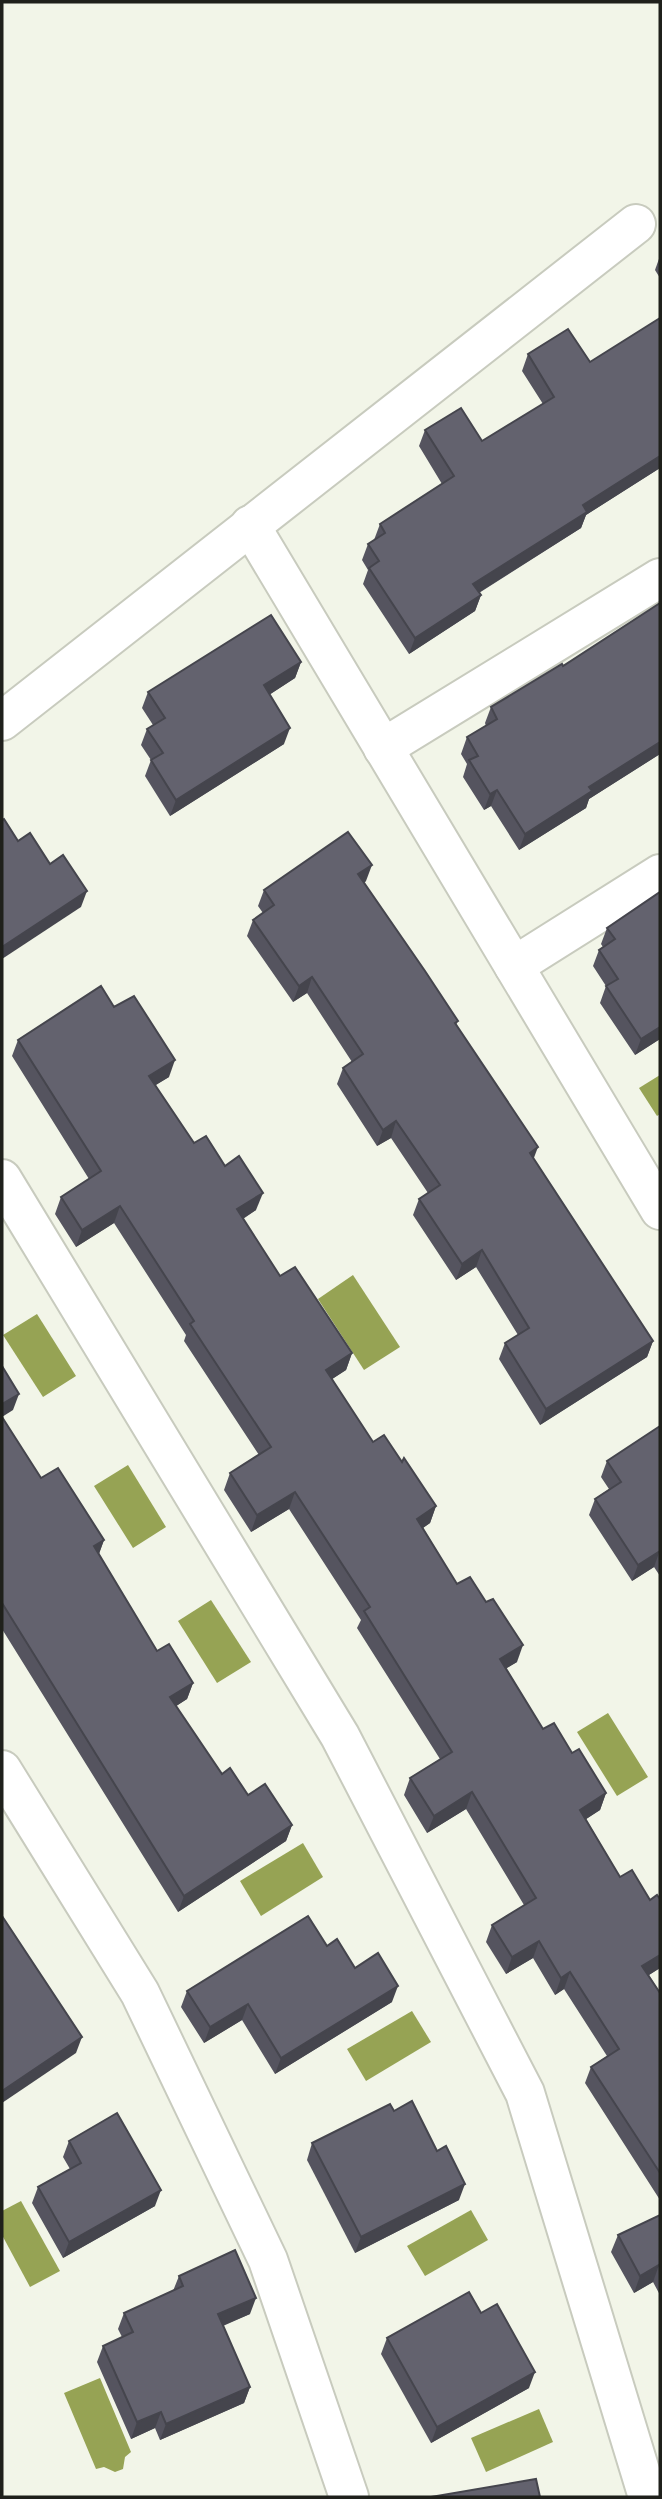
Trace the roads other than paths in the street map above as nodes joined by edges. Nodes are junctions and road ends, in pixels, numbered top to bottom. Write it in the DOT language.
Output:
graph roads {
  1 [pos="636,223"];
  2 [pos="250,525"];
  3 [pos="660,578"];
  4 [pos="2,720"];
  5 [pos="383,748"];
  6 [pos="660,874"];
  7 [pos="514,966"];
  8 [pos="647,1158"];
  9 [pos="2,1180"];
  10 [pos="660,1210"];
  11 [pos="2,1770"];
  12 [pos="349,2497"];
  13 [pos="648,2497"];
  1 -- 2 [label="street"];
  2 -- 4 [label="street"];
  2 -- 5 [label="street"];
  3 -- 5 [label="street"];
  5 -- 7 [label="street"];
  6 -- 7 [label="street"];
  7 -- 8 [label="street"];
  8 -- 10 [label="street"];
  9 -- 13 [label="street"];
  11 -- 12 [label="street"];
}
